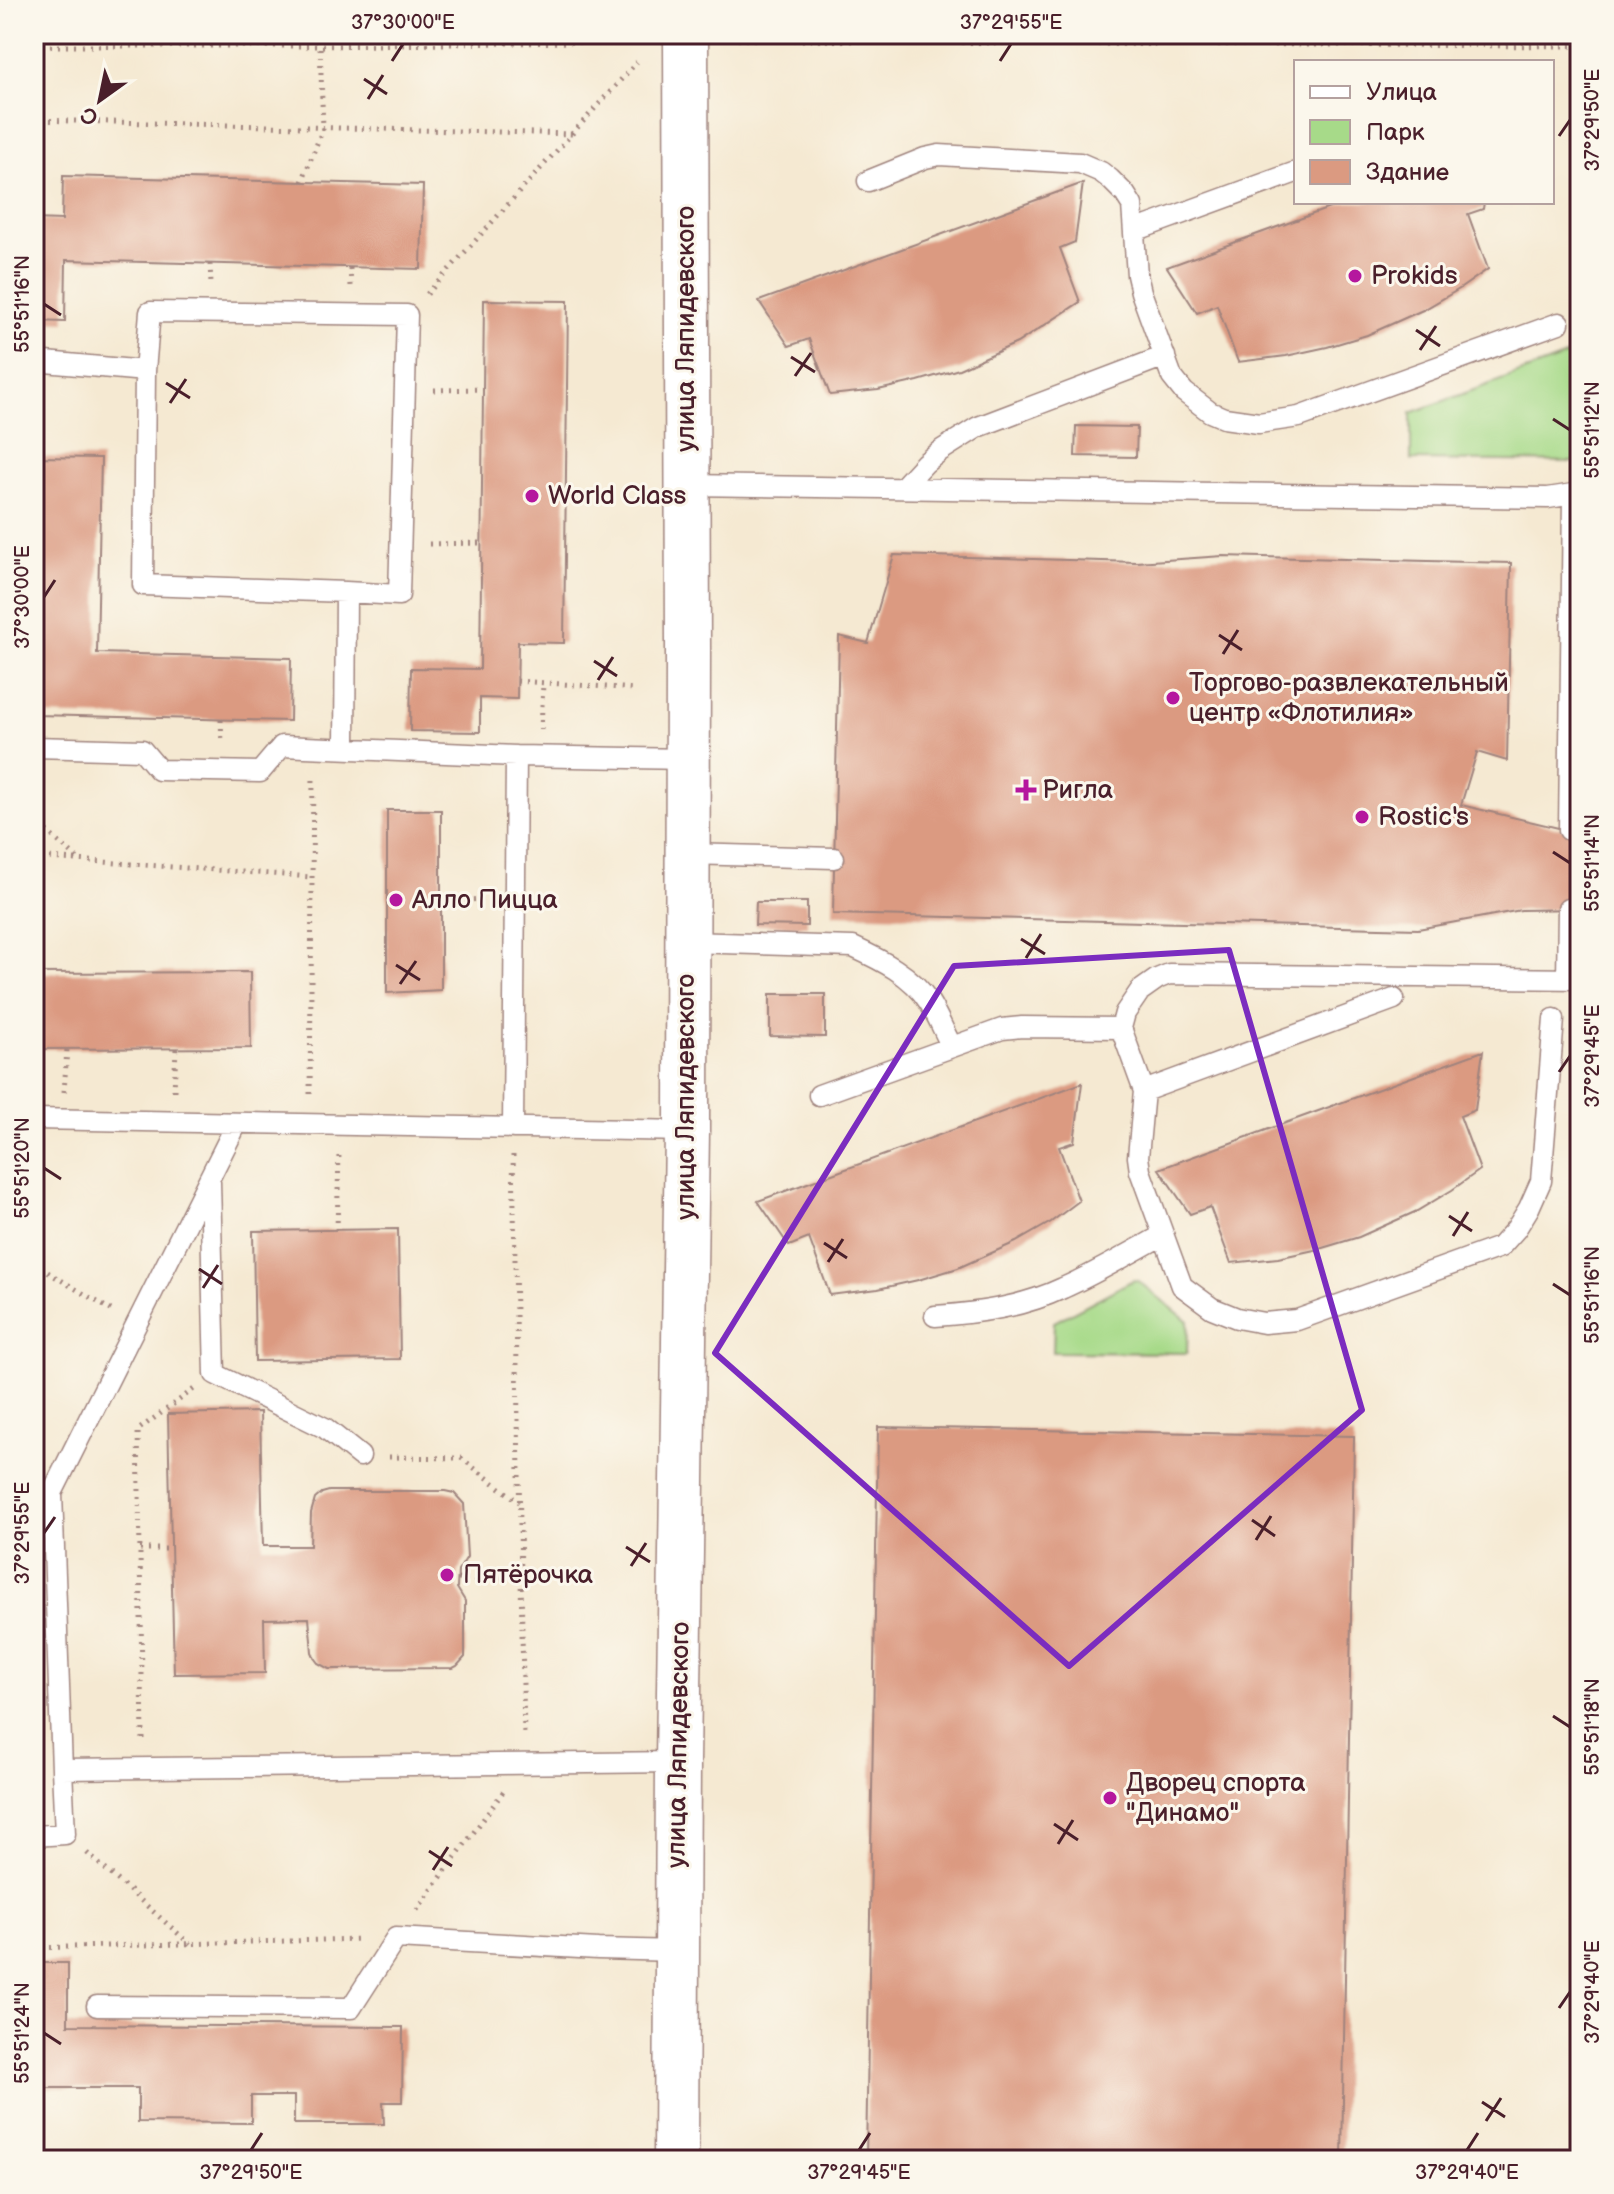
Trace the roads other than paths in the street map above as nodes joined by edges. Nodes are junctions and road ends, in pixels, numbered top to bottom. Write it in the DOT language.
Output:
graph roads {
  1 [pos="686,34"];
  2 [pos="1294,173"];
  3 [pos="868,181"];
  4 [pos="1134,231"];
  5 [pos="1559,323"];
  6 [pos="1165,356"];
  7 [pos="34,361"];
  8 [pos="145,371"];
  9 [pos="687,485"];
  10 [pos="902,488"];
  11 [pos="1576,494"];
  12 [pos="346,592"];
  13 [pos="34,747"];
  14 [pos="345,748"];
  15 [pos="516,756"];
  16 [pos="687,759"];
  17 [pos="1569,830"];
  18 [pos="687,854"];
  19 [pos="834,858"];
  20 [pos="1568,909"];
  21 [pos="687,942"];
  22 [pos="1574,979"];
  23 [pos="1394,999"];
  24 [pos="1554,1019"];
  25 [pos="1121,1028"];
  26 [pos="952,1047"];
  27 [pos="1144,1091"];
  28 [pos="819,1095"];
  29 [pos="34,1119"];
  30 [pos="237,1123"];
  31 [pos="513,1128"];
  32 [pos="687,1131"];
  33 [pos="210,1178"];
  34 [pos="1163,1235"];
  35 [pos="935,1316"];
  36 [pos="360,1456"];
  37 [pos="43,1493"];
  38 [pos="678,1762"];
  39 [pos="62,1769"];
  40 [pos="34,1836"];
  41 [pos="678,1951"];
  42 [pos="97,2006"];
  43 [pos="676,2160"];
  1 -- 9 [label="street, улица Ляпидевского"];
  2 -- 4 [label="lane"];
  3 -- 4 [label="lane"];
  4 -- 6 [label="lane"];
  5 -- 6 [label="lane"];
  6 -- 10 [label="lane"];
  7 -- 8 [label="lane"];
  8 -- 12 [label="lane"];
  8 -- 12 [label="lane"];
  9 -- 10 [label="lane"];
  9 -- 16 [label="street, улица Ляпидевского"];
  10 -- 11 [label="lane"];
  11 -- 17 [label="lane"];
  12 -- 14 [label="lane"];
  13 -- 14 [label="lane"];
  14 -- 15 [label="lane"];
  15 -- 16 [label="lane"];
  15 -- 31 [label="lane"];
  16 -- 18 [label="street, улица Ляпидевского"];
  18 -- 19 [label="lane"];
  18 -- 21 [label="street, улица Ляпидевского"];
  20 -- 22 [label="lane"];
  21 -- 26 [label="lane"];
  21 -- 32 [label="street, улица Ляпидевского"];
  22 -- 25 [label="lane"];
  23 -- 27 [label="lane"];
  24 -- 34 [label="lane"];
  25 -- 26 [label="lane"];
  25 -- 27 [label="lane"];
  26 -- 28 [label="lane"];
  27 -- 34 [label="lane"];
  29 -- 30 [label="lane"];
  30 -- 31 [label="lane"];
  30 -- 33 [label="lane"];
  31 -- 32 [label="lane"];
  32 -- 38 [label="street, улица Ляпидевского"];
  33 -- 36 [label="lane"];
  33 -- 37 [label="lane"];
  34 -- 35 [label="lane"];
  37 -- 39 [label="lane"];
  38 -- 39 [label="lane"];
  38 -- 41 [label="street, улица Ляпидевского"];
  39 -- 40 [label="lane"];
  41 -- 42 [label="lane"];
  41 -- 43 [label="street, улица Ляпидевского"];
}
